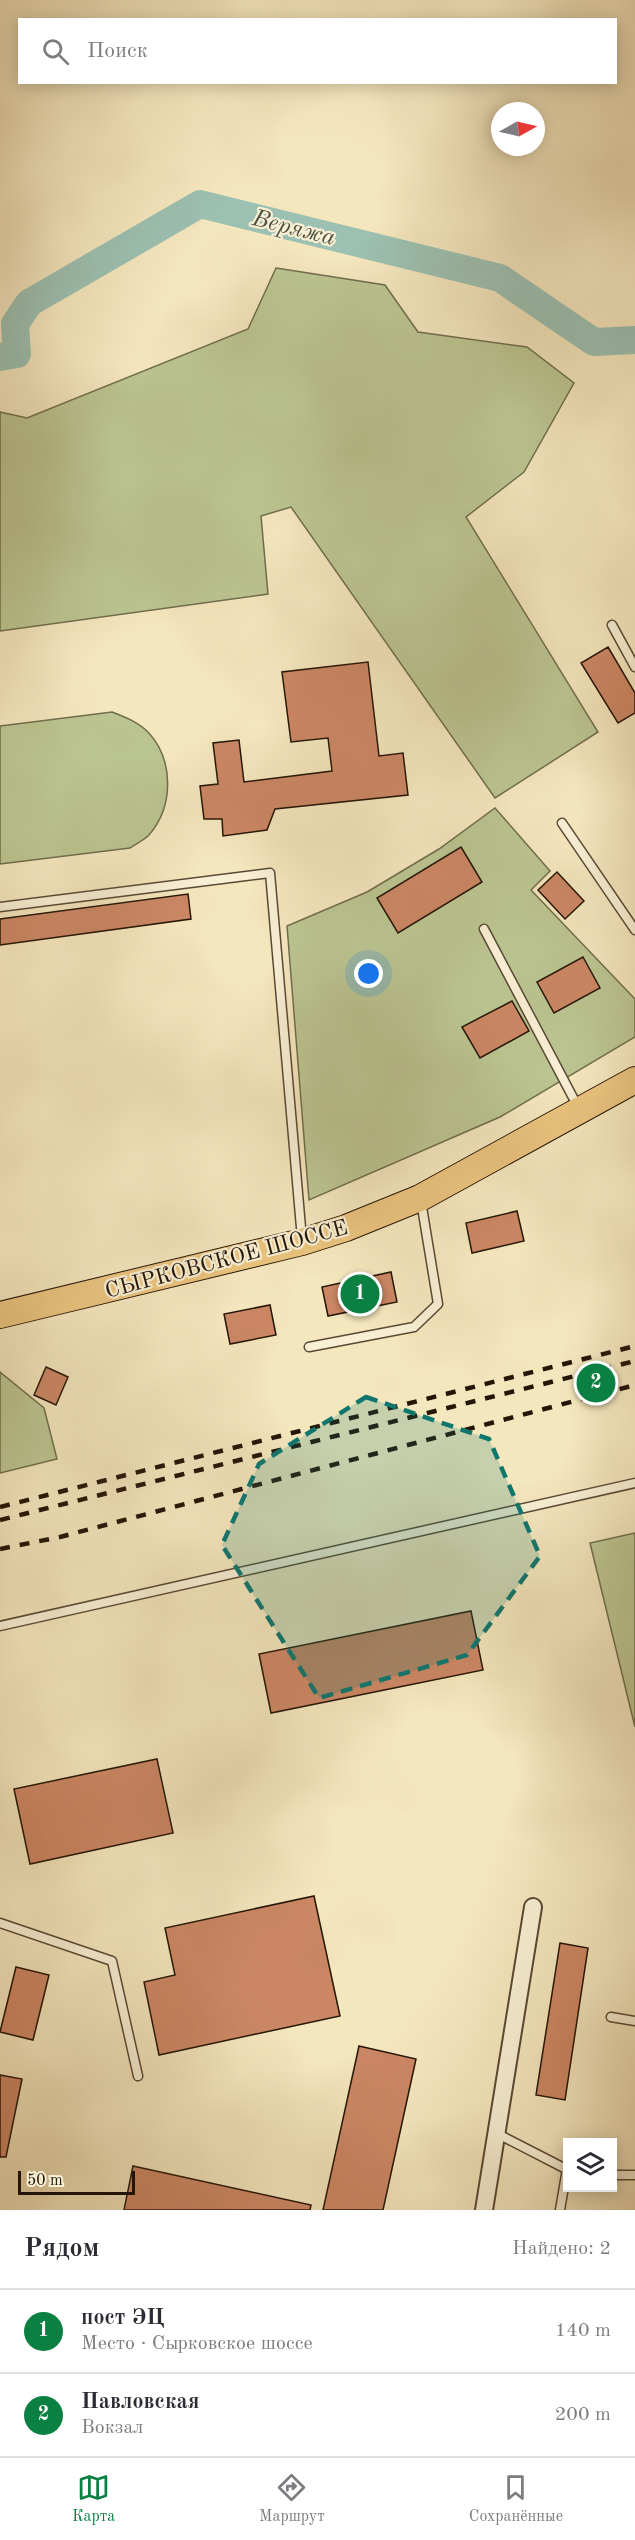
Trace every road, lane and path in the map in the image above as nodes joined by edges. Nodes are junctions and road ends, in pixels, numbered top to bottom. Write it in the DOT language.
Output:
graph roads {
  1 [pos="612,625"];
  2 [pos="635,667"];
  3 [pos="562,823"];
  4 [pos="0,907"];
  5 [pos="484,929"];
  6 [pos="635,930"];
  7 [pos="635,1080"];
  8 [pos="580,1111"];
  9 [pos="420,1198"];
  10 [pos="302,1242"];
  11 [pos="0,1315"];
  12 [pos="309,1347"];
  13 [pos="635,1483"];
  14 [pos="0,1626"];
  15 [pos="533,1907"];
  16 [pos="0,1923"];
  17 [pos="611,2017"];
  18 [pos="635,2020"];
  19 [pos="138,2076"];
  20 [pos="495,2133"];
  21 [pos="563,2168"];
  22 [pos="617,2175"];
  23 [pos="635,2175"];
  24 [pos="563,2192"];
  25 [pos="484,2210"];
  26 [pos="560,2210"];
  1 -- 2 [label="lane"];
  3 -- 6 [label="lane"];
  4 -- 10 [label="lane"];
  5 -- 8 [label="lane"];
  7 -- 8 [label="main road, СЫРКОВСКОЕ ШОССЕ"];
  8 -- 9 [label="main road, СЫРКОВСКОЕ ШОССЕ"];
  9 -- 10 [label="main road, СЫРКОВСКОЕ ШОССЕ"];
  9 -- 12 [label="lane"];
  10 -- 11 [label="main road, СЫРКОВСКОЕ ШОССЕ"];
  13 -- 14 [label="lane"];
  15 -- 20 [label="street"];
  16 -- 19 [label="lane"];
  17 -- 18 [label="lane"];
  20 -- 21 [label="lane"];
  20 -- 25 [label="street"];
  22 -- 23 [label="lane"];
  24 -- 26 [label="lane"];
}
